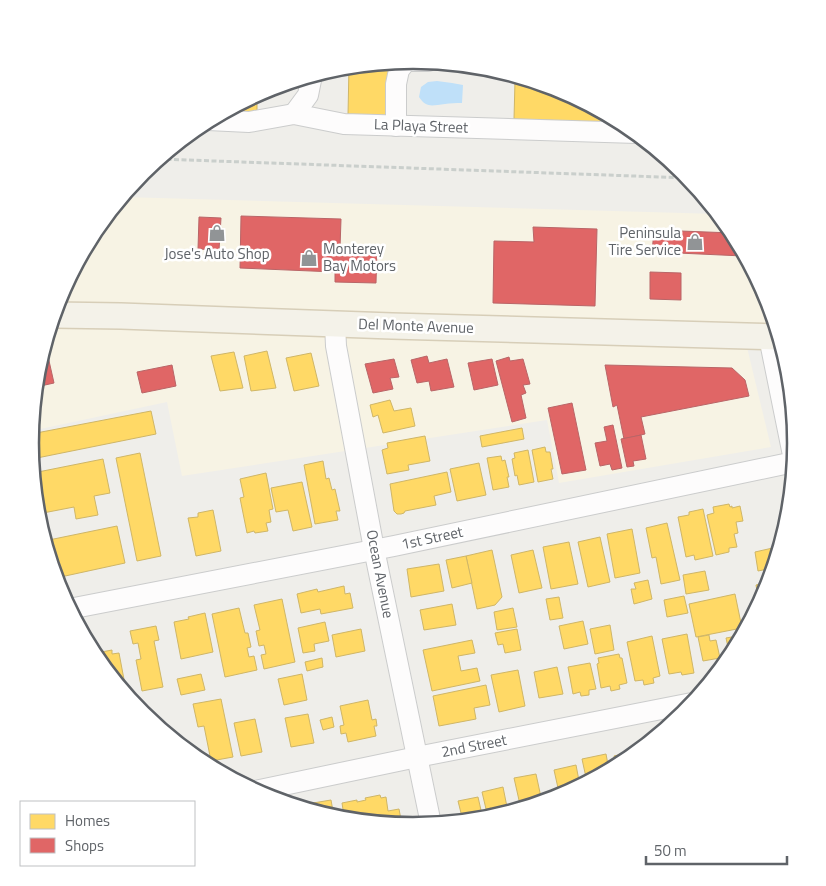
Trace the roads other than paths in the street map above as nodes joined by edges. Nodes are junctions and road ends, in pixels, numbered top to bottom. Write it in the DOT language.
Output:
graph roads {
  1 [pos="399,70"];
  2 [pos="310,84"];
  3 [pos="294,114"];
  4 [pos="223,121"];
  5 [pos="396,126"];
  6 [pos="623,134"];
  7 [pos="62,315"];
  8 [pos="335,324"];
  9 [pos="771,337"];
  10 [pos="778,362"];
  11 [pos="785,404"];
  12 [pos="786,463"];
  13 [pos="374,549"];
  14 [pos="76,608"];
  15 [pos="680,705"];
  16 [pos="417,757"];
  17 [pos="268,788"];
  18 [pos="429,816"];
  1 -- 5 [label="street"];
  2 -- 3 [label="street"];
  3 -- 4 [label="street, La Playa Street"];
  3 -- 5 [label="street, La Playa Street"];
  5 -- 6 [label="street, La Playa Street"];
  7 -- 8 [label="main road, Del Monte Avenue"];
  8 -- 9 [label="main road, Del Monte Avenue"];
  8 -- 13 [label="street, Ocean Avenue"];
  10 -- 11 [label="street"];
  12 -- 13 [label="street, 1st Street"];
  13 -- 14 [label="street, 1st Street"];
  13 -- 16 [label="street, Ocean Avenue"];
  15 -- 16 [label="street, 2nd Street"];
  16 -- 17 [label="street, 2nd Street"];
  16 -- 18 [label="street, Ocean Avenue"];
}
